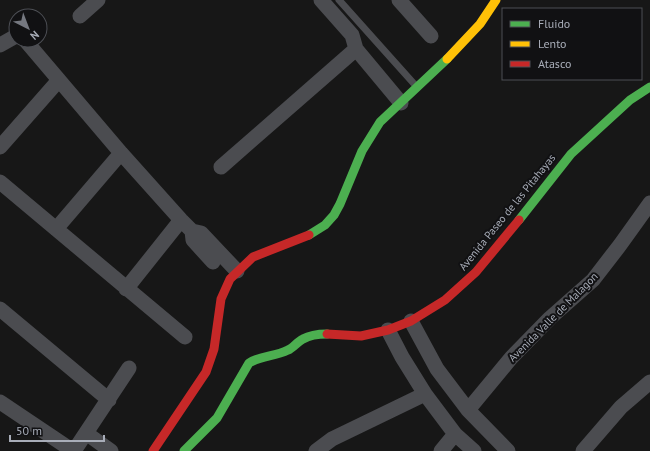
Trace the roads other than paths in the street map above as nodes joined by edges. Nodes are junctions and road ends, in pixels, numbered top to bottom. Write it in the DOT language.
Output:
graph roads {
  1 [pos="98,0"];
  2 [pos="321,0"];
  3 [pos="339,0"];
  4 [pos="399,0"];
  5 [pos="496,0"];
  6 [pos="80,16"];
  7 [pos="431,36"];
  8 [pos="32,48"];
  9 [pos="356,49"];
  10 [pos="59,80"];
  11 [pos="650,86"];
  12 [pos="418,87"];
  13 [pos="401,103"];
  14 [pos="0,147"];
  15 [pos="121,153"];
  16 [pos="220,167"];
  17 [pos="0,182"];
  18 [pos="650,203"];
  19 [pos="181,220"];
  20 [pos="56,229"];
  21 [pos="233,275"];
  22 [pos="126,289"];
  23 [pos="0,309"];
  24 [pos="411,322"];
  25 [pos="388,330"];
  26 [pos="184,337"];
  27 [pos="129,368"];
  28 [pos="650,382"];
  29 [pos="194,391"];
  30 [pos="426,394"];
  31 [pos="109,400"];
  32 [pos="0,402"];
  33 [pos="194,404"];
  34 [pos="468,410"];
  35 [pos="455,434"];
  36 [pos="80,446"];
  37 [pos="111,451"];
  38 [pos="153,451"];
  39 [pos="184,451"];
  40 [pos="316,451"];
  41 [pos="440,451"];
  42 [pos="474,451"];
  43 [pos="508,451"];
  44 [pos="584,451"];
  1 -- 6 [label="street"];
  2 -- 9 [label="street"];
  3 -- 12 [label="lane"];
  4 -- 7 [label="street"];
  5 -- 12 [label="street"];
  8 -- 10 [label="street"];
  9 -- 13 [label="street"];
  9 -- 16 [label="street"];
  10 -- 14 [label="street"];
  10 -- 15 [label="street"];
  11 -- 24 [label="street, Avenida Paseo de las Pitahayas"];
  12 -- 13 [label="street"];
  13 -- 21 [label="street"];
  15 -- 19 [label="street"];
  15 -- 20 [label="street"];
  17 -- 20 [label="street"];
  18 -- 34 [label="street, Avenida Valle de Malagon"];
  19 -- 21 [label="street"];
  19 -- 22 [label="street"];
  20 -- 22 [label="street"];
  21 -- 29 [label="street"];
  22 -- 26 [label="street"];
  23 -- 31 [label="street"];
  24 -- 25 [label="street, Avenida Paseo de las Pitahayas"];
  24 -- 34 [label="street"];
  25 -- 30 [label="street"];
  25 -- 39 [label="street, Avenida Paseo de las Pitahayas"];
  27 -- 31 [label="street"];
  28 -- 44 [label="street"];
  29 -- 33 [label="street"];
  29 -- 38 [label="street"];
  30 -- 35 [label="street"];
  30 -- 40 [label="street"];
  31 -- 36 [label="street"];
  32 -- 36 [label="street"];
  34 -- 43 [label="street"];
  35 -- 41 [label="street"];
  35 -- 42 [label="street"];
  36 -- 37 [label="street"];
}
